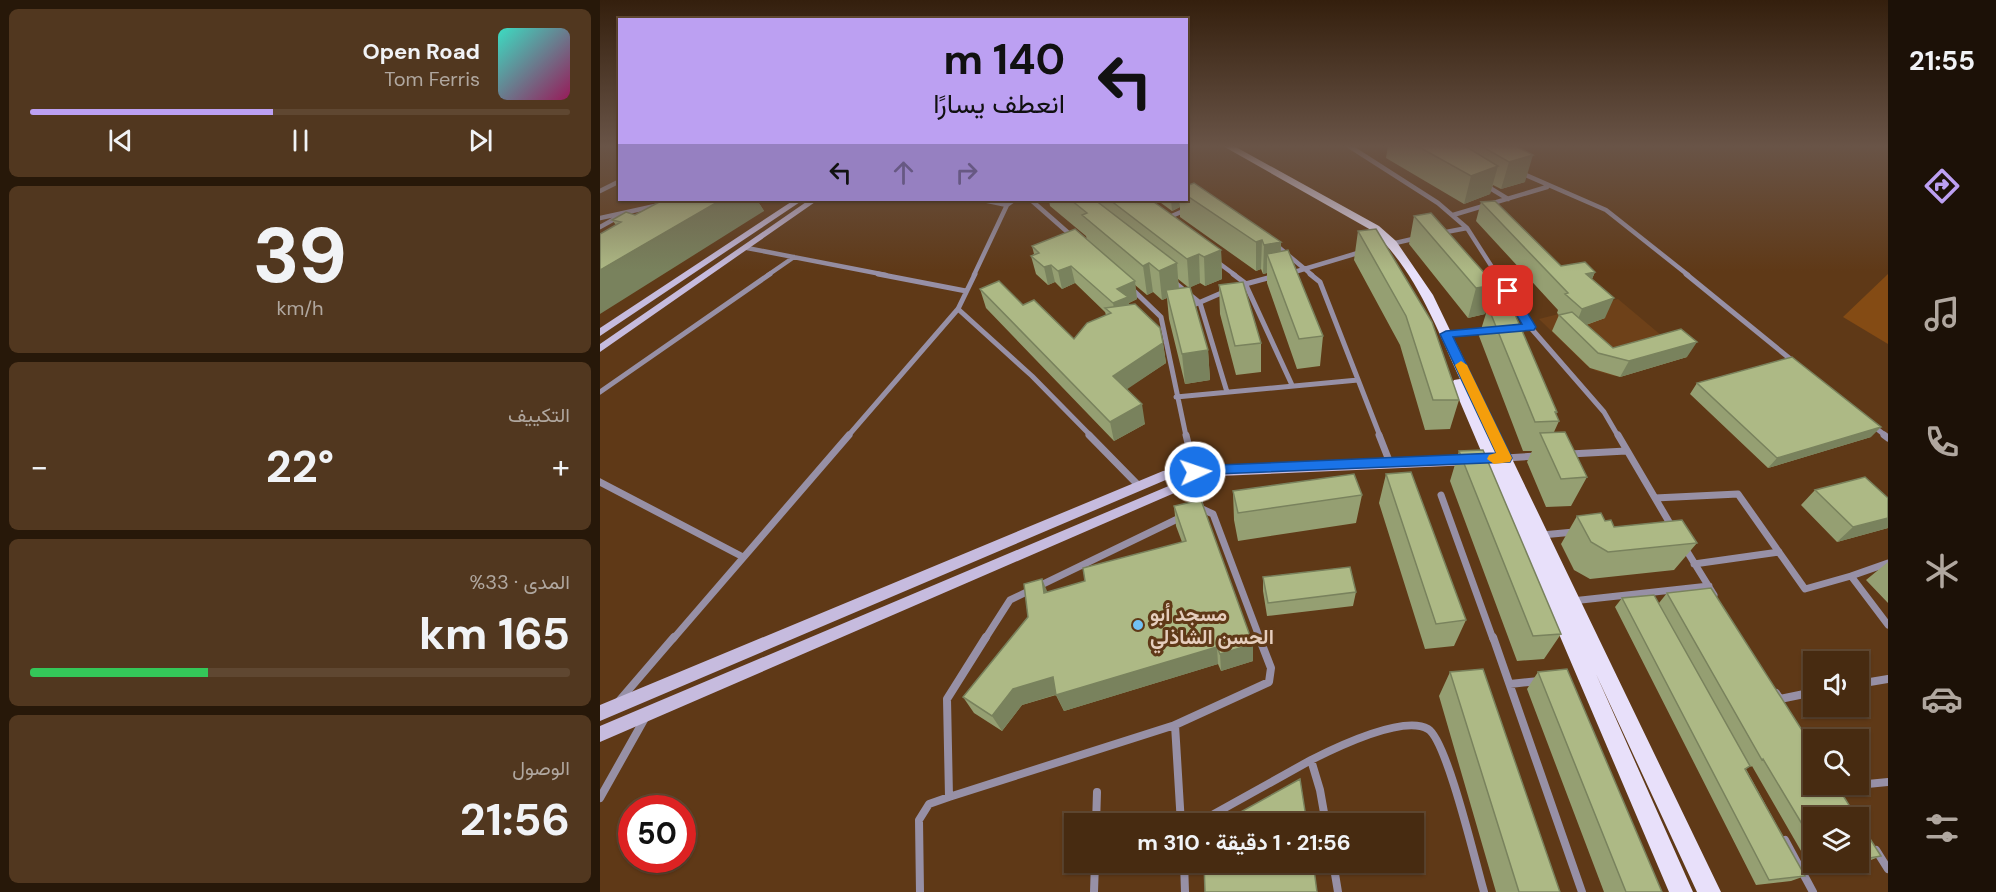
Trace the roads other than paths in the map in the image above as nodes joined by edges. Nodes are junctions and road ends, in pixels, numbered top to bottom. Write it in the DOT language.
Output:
graph roads {
  1 [pos="1290,188"];
  2 [pos="1304,188"];
  3 [pos="1414,188"];
  4 [pos="1490,188"];
  5 [pos="1543,188"];
  6 [pos="1552,188"];
  7 [pos="1508,199"];
  8 [pos="798,201"];
  9 [pos="813,201"];
  10 [pos="988,201"];
  11 [pos="1013,201"];
  12 [pos="1032,201"];
  13 [pos="659,205"];
  14 [pos="1007,205"];
  15 [pos="1190,208"];
  16 [pos="625,213"];
  17 [pos="1452,215"];
  18 [pos="600,218"];
  19 [pos="1172,226"];
  20 [pos="600,227"];
  21 [pos="1467,228"];
  22 [pos="1435,235"];
  23 [pos="1424,237"];
  24 [pos="1270,240"];
  25 [pos="1082,245"];
  26 [pos="1382,246"];
  27 [pos="747,248"];
  28 [pos="1209,255"];
  29 [pos="794,257"];
  30 [pos="1304,270"];
  31 [pos="1173,281"];
  32 [pos="1125,282"];
  33 [pos="1245,283"];
  34 [pos="966,291"];
  35 [pos="1200,303"];
  36 [pos="958,309"];
  37 [pos="1180,310"];
  38 [pos="1171,314"];
  39 [pos="1161,317"];
  40 [pos="1530,327"];
  41 [pos="1519,328"];
  42 [pos="1498,330"];
  43 [pos="600,333"];
  44 [pos="1446,334"];
  45 [pos="600,349"];
  46 [pos="1797,365"];
  47 [pos="1358,380"];
  48 [pos="1292,386"];
  49 [pos="600,392"];
  50 [pos="1227,392"];
  51 [pos="1176,396"];
  52 [pos="1870,423"];
  53 [pos="1888,438"];
  54 [pos="1626,451"];
  55 [pos="1560,455"];
  56 [pos="1550,456"];
  57 [pos="1498,459"];
  58 [pos="1390,463"];
  59 [pos="1195,472"];
  60 [pos="600,482"];
  61 [pos="1139,486"];
  62 [pos="1441,495"];
  63 [pos="1655,498"];
  64 [pos="1200,508"];
  65 [pos="1587,531"];
  66 [pos="1540,536"];
  67 [pos="1779,552"];
  68 [pos="743,557"];
  69 [pos="1888,563"];
  70 [pos="1694,564"];
  71 [pos="1851,576"];
  72 [pos="1708,586"];
  73 [pos="1647,593"];
  74 [pos="1571,601"];
  75 [pos="1653,603"];
  76 [pos="1720,605"];
  77 [pos="1888,624"];
  78 [pos="1554,679"];
  79 [pos="1888,679"];
  80 [pos="1869,682"];
  81 [pos="1510,684"];
  82 [pos="1774,689"];
  83 [pos="1803,694"];
  84 [pos="1780,699"];
  85 [pos="1786,707"];
  86 [pos="607,710"];
  87 [pos="648,712"];
  88 [pos="1176,725"];
  89 [pos="600,734"];
  90 [pos="1311,760"];
  91 [pos="1888,782"];
  92 [pos="1869,785"];
  93 [pos="1097,792"];
  94 [pos="949,797"];
  95 [pos="600,798"];
  96 [pos="1096,813"];
  97 [pos="1180,813"];
  98 [pos="1216,813"];
  99 [pos="1324,813"];
  100 [pos="1778,828"];
  101 [pos="1870,840"];
  102 [pos="1888,869"];
  103 [pos="1095,873"];
  104 [pos="1184,873"];
  105 [pos="1335,873"];
  106 [pos="920,892"];
  107 [pos="1094,892"];
  108 [pos="1185,892"];
  109 [pos="1338,892"];
  110 [pos="1485,892"];
  111 [pos="1582,892"];
  112 [pos="1681,892"];
  113 [pos="1709,892"];
  114 [pos="1813,892"];
  1 -- 26 [label="main road"];
  2 -- 26 [label="main road"];
  3 -- 17 [label="street"];
  4 -- 7 [label="street"];
  5 -- 7 [label="street"];
  6 -- 46 [label="street"];
  7 -- 17 [label="street"];
  8 -- 43 [label="main road"];
  9 -- 27 [label="main road"];
  10 -- 14 [label="street"];
  11 -- 14 [label="street"];
  12 -- 25 [label="street"];
  13 -- 16 [label="street"];
  14 -- 34 [label="street"];
  15 -- 19 [label="street"];
  16 -- 18 [label="street"];
  16 -- 20 [label="street"];
  17 -- 21 [label="street"];
  21 -- 22 [label="street"];
  21 -- 40 [label="street"];
  23 -- 26 [label="street"];
  24 -- 30 [label="street"];
  26 -- 30 [label="street"];
  26 -- 44 [label="main road"];
  26 -- 57 [label="main road"];
  27 -- 29 [label="street"];
  27 -- 45 [label="main road"];
  28 -- 33 [label="street"];
  29 -- 34 [label="street"];
  29 -- 49 [label="street"];
  30 -- 33 [label="street"];
  30 -- 47 [label="street"];
  31 -- 35 [label="street"];
  32 -- 39 [label="street"];
  33 -- 35 [label="street"];
  33 -- 48 [label="street"];
  34 -- 36 [label="street"];
  35 -- 37 [label="street"];
  35 -- 50 [label="street"];
  36 -- 61 [label="street"];
  36 -- 68 [label="street"];
  38 -- 39 [label="street"];
  39 -- 51 [label="street"];
  40 -- 41 [label="street"];
  40 -- 54 [label="street"];
  42 -- 44 [label="street"];
  44 -- 57 [label="main road"];
  47 -- 48 [label="street"];
  47 -- 58 [label="street"];
  48 -- 50 [label="street"];
  50 -- 51 [label="street"];
  51 -- 59 [label="street"];
  52 -- 53 [label="street"];
  54 -- 55 [label="street"];
  54 -- 63 [label="street"];
  56 -- 57 [label="street"];
  57 -- 58 [label="main road"];
  57 -- 66 [label="main road"];
  57 -- 112 [label="main road"];
  58 -- 59 [label="main road"];
  59 -- 61 [label="main road"];
  59 -- 64 [label="street"];
  59 -- 87 [label="main road"];
  60 -- 68 [label="street"];
  61 -- 86 [label="main road"];
  62 -- 81 [label="street"];
  63 -- 67 [label="street"];
  63 -- 70 [label="street"];
  64 -- 88 [label="street"];
  64 -- 94 [label="street"];
  65 -- 66 [label="street"];
  66 -- 74 [label="main road"];
  67 -- 70 [label="street"];
  67 -- 71 [label="street"];
  68 -- 86 [label="street"];
  69 -- 71 [label="street"];
  70 -- 72 [label="street"];
  71 -- 77 [label="street"];
  72 -- 73 [label="street"];
  72 -- 76 [label="street"];
  73 -- 74 [label="street"];
  73 -- 75 [label="street"];
  74 -- 113 [label="main road"];
  78 -- 81 [label="street"];
  79 -- 80 [label="street"];
  81 -- 111 [label="street"];
  82 -- 84 [label="street"];
  83 -- 84 [label="street"];
  84 -- 85 [label="street"];
  87 -- 89 [label="main road"];
  87 -- 95 [label="street"];
  88 -- 94 [label="street"];
  88 -- 97 [label="street"];
  90 -- 98 [label="street"];
  90 -- 99 [label="street"];
  90 -- 110 [label="street"];
  91 -- 92 [label="street"];
  93 -- 96 [label="street"];
  94 -- 106 [label="street"];
  100 -- 114 [label="street"];
  101 -- 102 [label="street"];
  103 -- 107 [label="street"];
  104 -- 108 [label="street"];
  105 -- 109 [label="street"];
}
